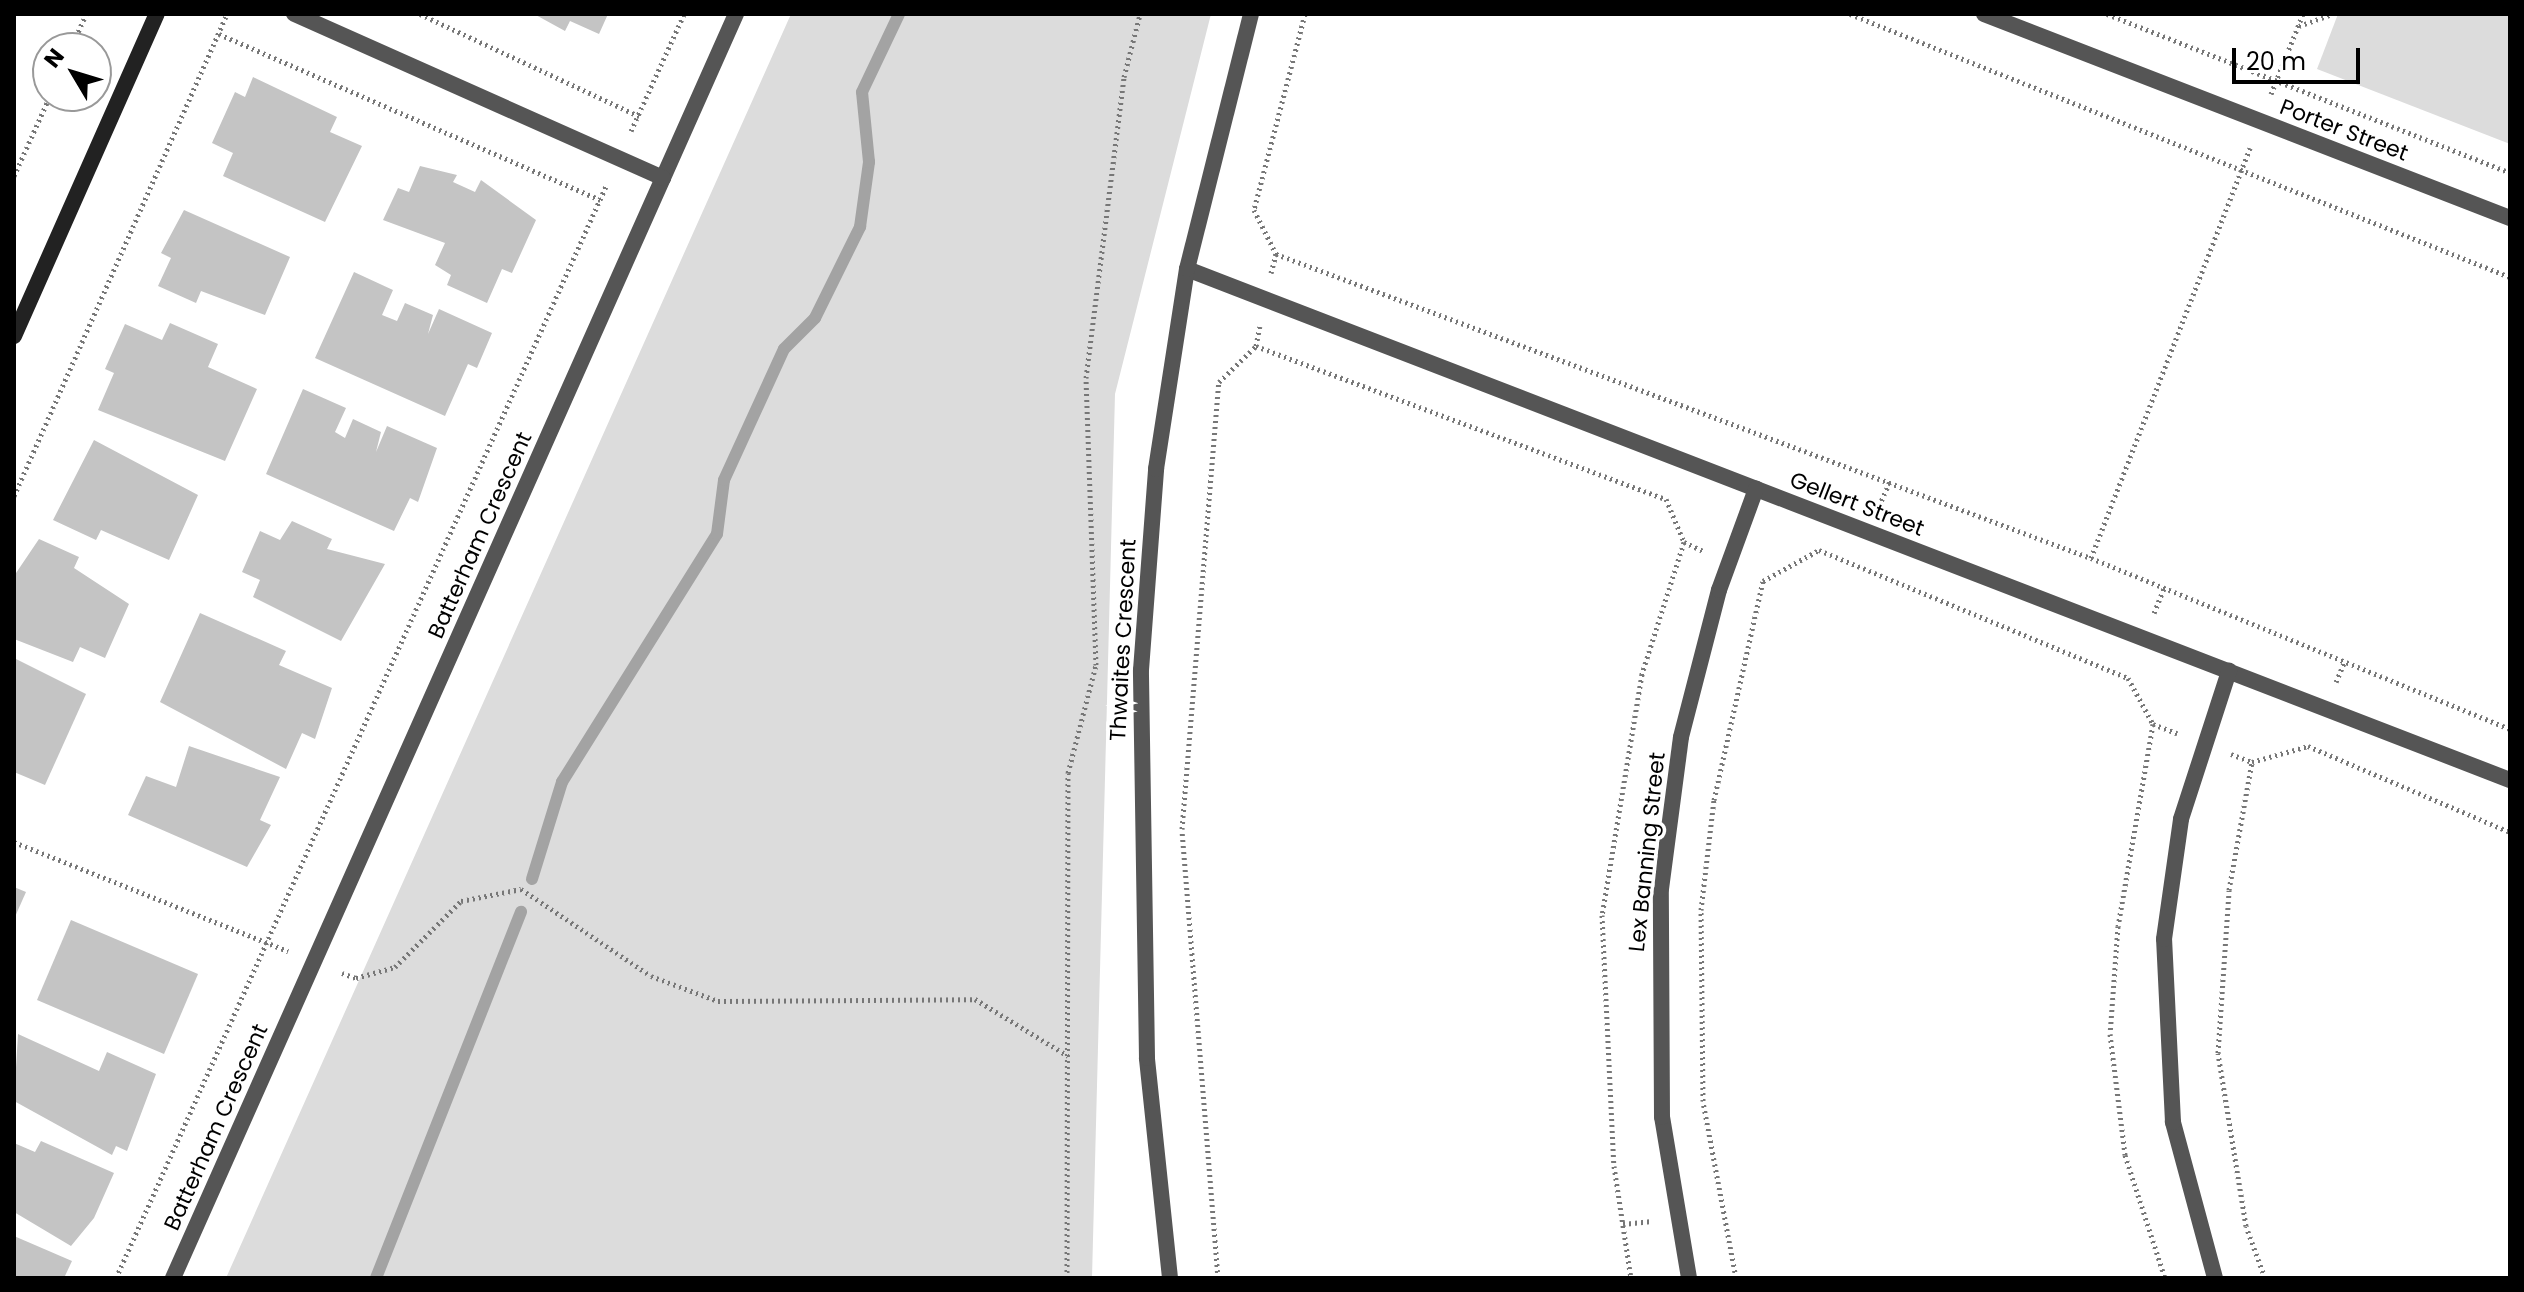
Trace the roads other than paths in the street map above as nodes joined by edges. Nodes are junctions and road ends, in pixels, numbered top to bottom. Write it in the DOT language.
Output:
graph roads {
  1 [pos="157,14"];
  2 [pos="294,14"];
  3 [pos="736,14"];
  4 [pos="1251,14"];
  5 [pos="1984,14"];
  6 [pos="663,178"];
  7 [pos="2510,218"];
  8 [pos="1187,269"];
  9 [pos="14,336"];
  10 [pos="1756,489"];
  11 [pos="2229,671"];
  12 [pos="2510,780"];
  13 [pos="173,1278"];
  14 [pos="1170,1278"];
  15 [pos="1689,1278"];
  16 [pos="2215,1278"];
  1 -- 9 [label="street"];
  2 -- 6 [label="street"];
  3 -- 6 [label="street, Batterham Crescent"];
  4 -- 8 [label="street, Thwaites Crescent"];
  5 -- 7 [label="street, Porter Street"];
  6 -- 13 [label="street, Batterham Crescent"];
  8 -- 10 [label="street, Gellert Street"];
  8 -- 14 [label="street, Thwaites Crescent"];
  10 -- 11 [label="street, Gellert Street"];
  10 -- 15 [label="street, Lex Banning Street"];
  11 -- 12 [label="street, Gellert Street"];
  11 -- 16 [label="street"];
}
